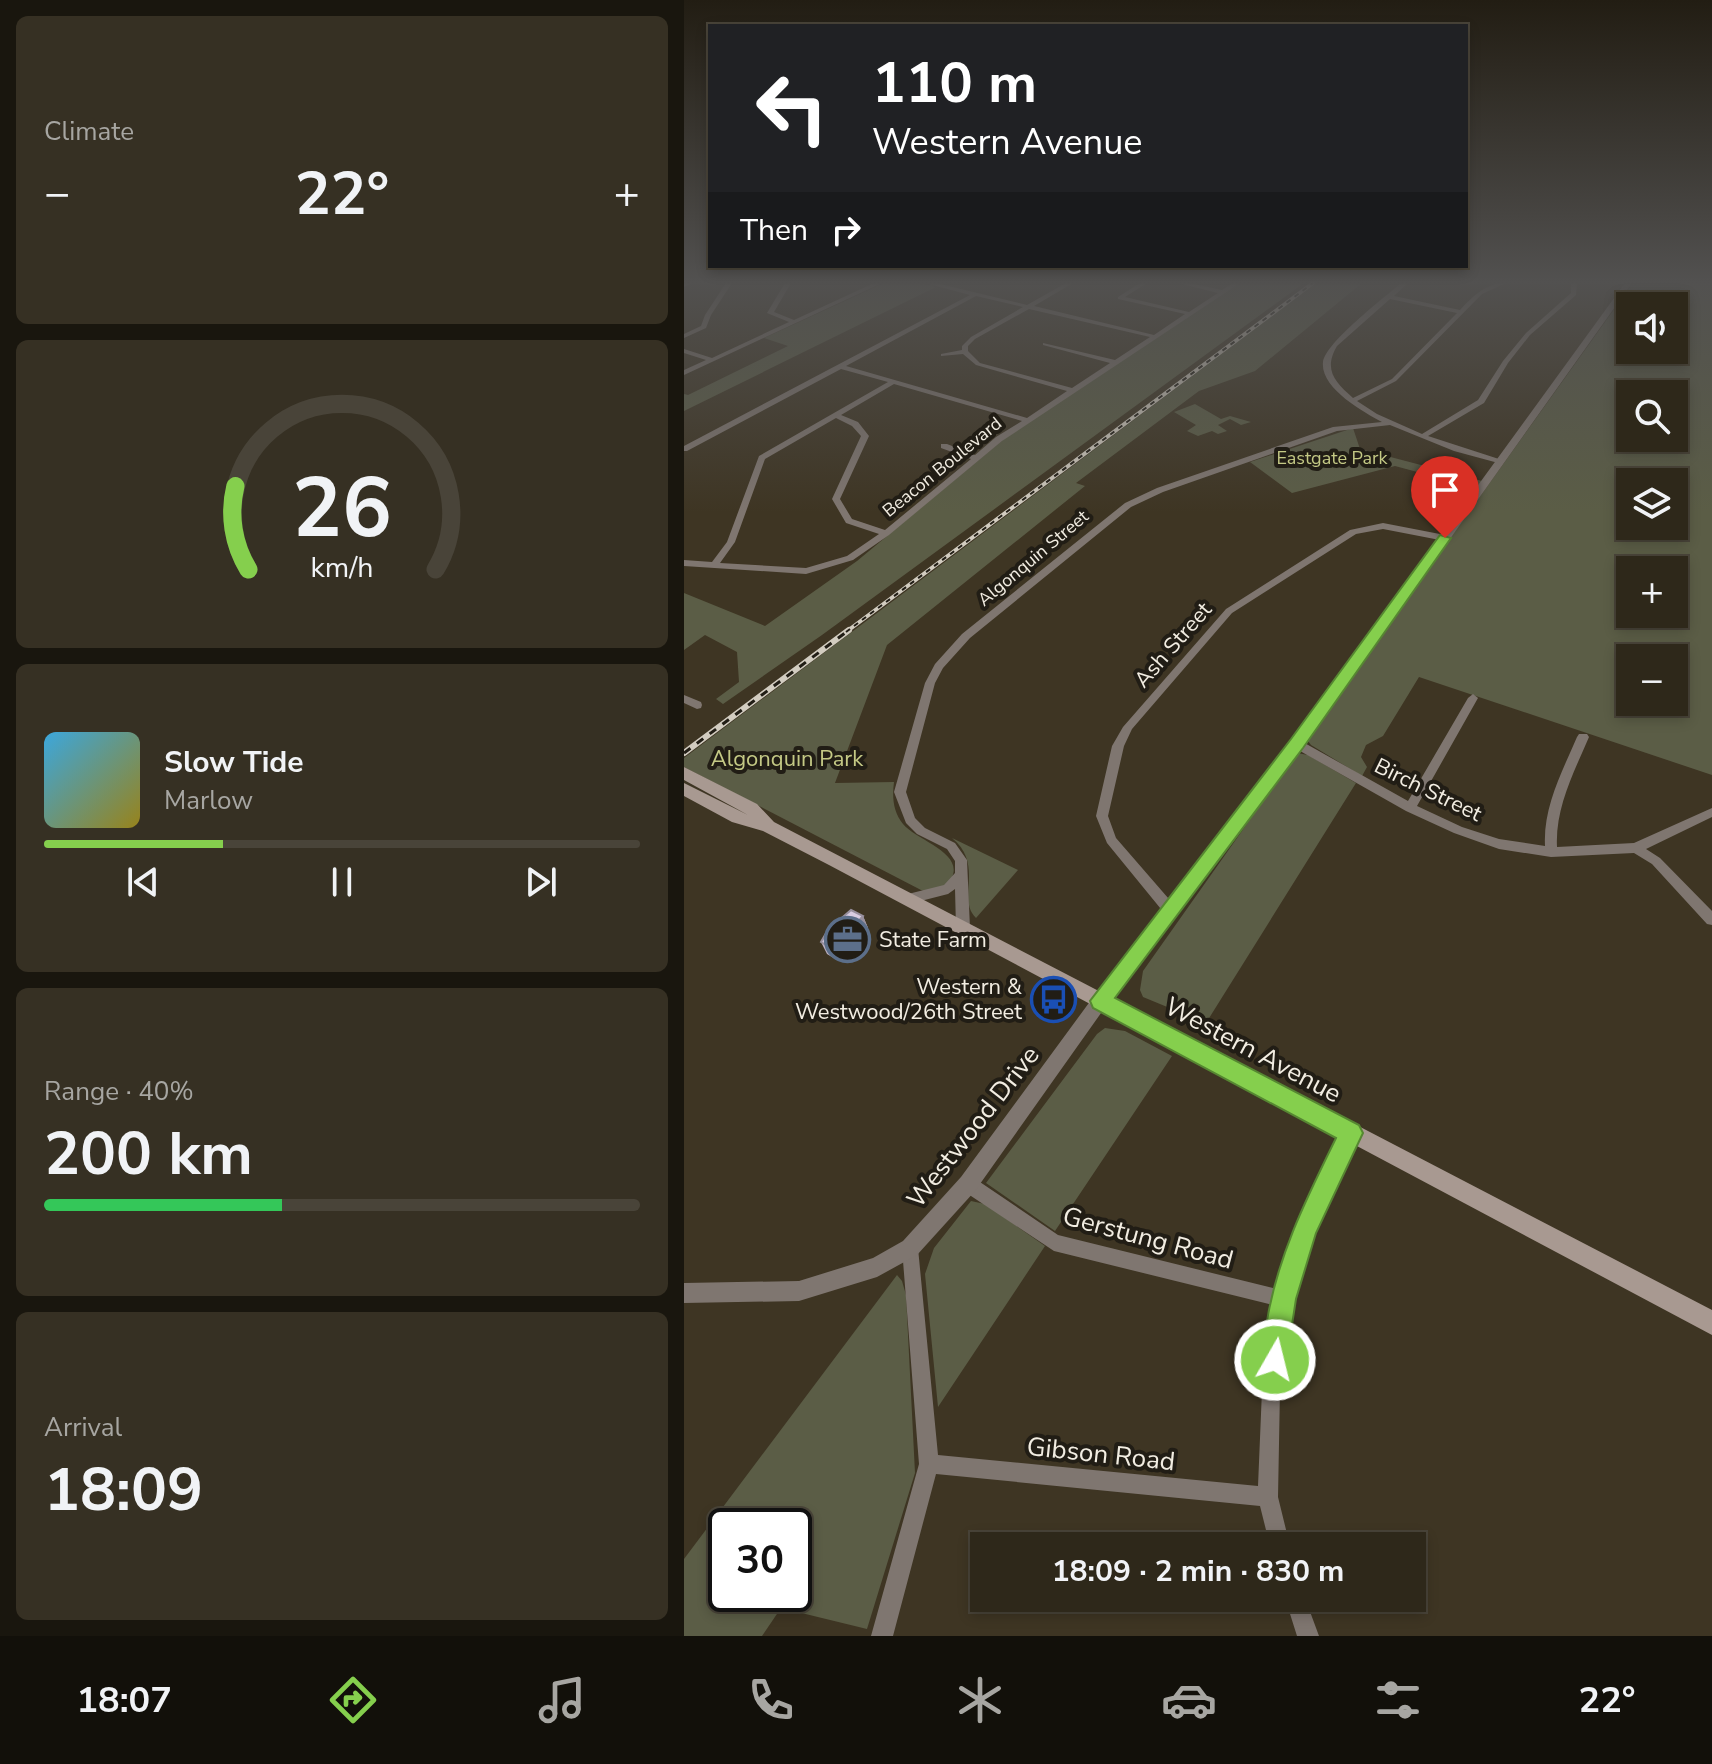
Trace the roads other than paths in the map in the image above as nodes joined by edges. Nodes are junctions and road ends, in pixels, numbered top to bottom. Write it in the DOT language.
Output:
graph roads {
  1 [pos="852,359"];
  2 [pos="973,359"];
  3 [pos="1104,359"];
  4 [pos="1118,359"];
  5 [pos="1328,359"];
  6 [pos="1415,359"];
  7 [pos="1507,359"];
  8 [pos="1574,359"];
  9 [pos="712,360"];
  10 [pos="1114,362"];
  11 [pos="839,366"];
  12 [pos="684,373"];
  13 [pos="893,382"];
  14 [pos="1072,390"];
  15 [pos="1352,401"];
  16 [pos="835,415"];
  17 [pos="1027,420"];
  18 [pos="1391,423"];
  19 [pos="1422,437"];
  20 [pos="944,446"];
  21 [pos="684,449"];
  22 [pos="976,458"];
  23 [pos="1499,462"];
  24 [pos="886,533"];
  25 [pos="1445,538"];
  26 [pos="684,563"];
  27 [pos="714,565"];
  28 [pos="1473,698"];
  29 [pos="684,699"];
  30 [pos="697,705"];
  31 [pos="1583,737"];
  32 [pos="1297,744"];
  33 [pos="684,773"];
  34 [pos="684,789"];
  35 [pos="1410,808"];
  36 [pos="1712,812"];
  37 [pos="768,826"];
  38 [pos="1636,848"];
  39 [pos="1551,852"];
  40 [pos="962,874"];
  41 [pos="909,899"];
  42 [pos="1170,910"];
  43 [pos="1712,920"];
  44 [pos="963,928"];
  45 [pos="1100,1001"];
  46 [pos="1351,1133"];
  47 [pos="968,1184"];
  48 [pos="910,1248"];
  49 [pos="684,1293"];
  50 [pos="1283,1299"];
  51 [pos="1712,1323"];
  52 [pos="929,1464"];
  53 [pos="1268,1497"];
  54 [pos="1277,1532"];
  55 [pos="1300,1612"];
  56 [pos="882,1636"];
  57 [pos="1308,1636"];
  1 -- 11 [label="street"];
  2 -- 14 [label="street"];
  3 -- 10 [label="street"];
  4 -- 10 [label="street, Beacon Boulevard"];
  5 -- 15 [label="street"];
  6 -- 15 [label="street"];
  7 -- 19 [label="street"];
  8 -- 23 [label="street, Westwood Drive"];
  9 -- 12 [label="street"];
  10 -- 14 [label="street, Beacon Boulevard"];
  11 -- 13 [label="street"];
  11 -- 21 [label="street"];
  13 -- 16 [label="street"];
  13 -- 17 [label="street"];
  14 -- 17 [label="street, Beacon Boulevard"];
  15 -- 18 [label="street"];
  16 -- 24 [label="street"];
  16 -- 27 [label="street"];
  17 -- 22 [label="street, Beacon Boulevard"];
  18 -- 19 [label="street"];
  18 -- 40 [label="street, Algonquin Street"];
  19 -- 23 [label="street"];
  20 -- 22 [label="street"];
  22 -- 24 [label="street, Beacon Boulevard"];
  23 -- 25 [label="street, Westwood Drive"];
  24 -- 27 [label="street, Beacon Boulevard"];
  25 -- 32 [label="street, Westwood Drive"];
  25 -- 42 [label="street, Ash Street"];
  26 -- 27 [label="street, Beacon Boulevard"];
  28 -- 35 [label="street"];
  29 -- 30 [label="street"];
  31 -- 39 [label="street"];
  32 -- 35 [label="street, Birch Street"];
  32 -- 42 [label="street, Westwood Drive"];
  33 -- 37 [label="main road, Western Avenue"];
  34 -- 37 [label="main road, Western Avenue"];
  35 -- 39 [label="street, Birch Street"];
  36 -- 38 [label="street"];
  37 -- 41 [label="main road, Western Avenue"];
  38 -- 39 [label="street, Birch Street"];
  38 -- 43 [label="street"];
  40 -- 41 [label="street"];
  40 -- 44 [label="street, Algonquin Street"];
  41 -- 44 [label="main road, Western Avenue"];
  42 -- 45 [label="street, Westwood Drive"];
  44 -- 45 [label="main road, Western Avenue"];
  45 -- 46 [label="main road, Western Avenue"];
  45 -- 47 [label="street, Westwood Drive"];
  46 -- 50 [label="street"];
  46 -- 51 [label="main road, Western Avenue"];
  47 -- 48 [label="street, Westwood Drive"];
  47 -- 50 [label="street, Gerstung Road"];
  48 -- 49 [label="street, Westwood Drive"];
  48 -- 52 [label="street"];
  50 -- 53 [label="street"];
  52 -- 53 [label="street, Gibson Road"];
  52 -- 56 [label="street"];
  53 -- 54 [label="street"];
  55 -- 57 [label="street"];
}
